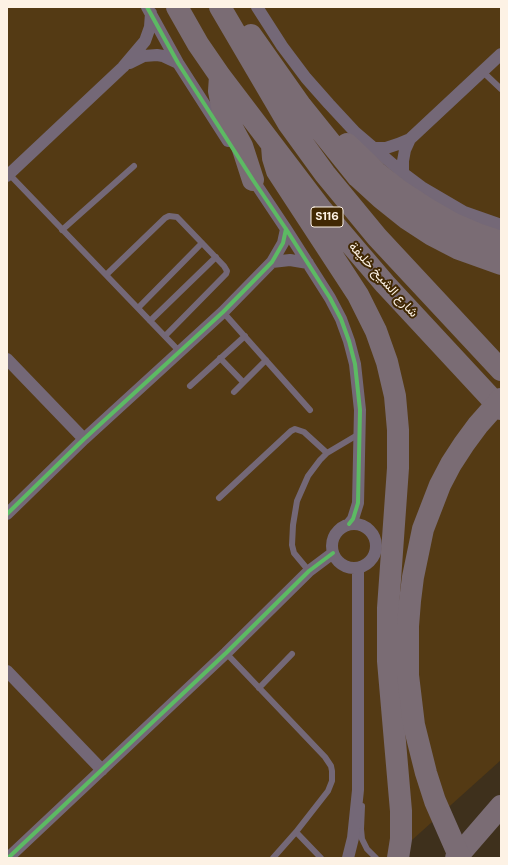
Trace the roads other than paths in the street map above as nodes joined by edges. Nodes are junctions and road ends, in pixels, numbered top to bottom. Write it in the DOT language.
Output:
graph roads {
  1 [pos="177,7"];
  2 [pos="220,7"];
  3 [pos="257,7"];
  4 [pos="149,10"];
  5 [pos="501,54"];
  6 [pos="178,63"];
  7 [pos="123,67"];
  8 [pos="482,72"];
  9 [pos="220,76"];
  10 [pos="501,89"];
  11 [pos="301,106"];
  12 [pos="410,139"];
  13 [pos="272,146"];
  14 [pos="374,148"];
  15 [pos="134,166"];
  16 [pos="402,173"];
  17 [pos="8,175"];
  18 [pos="253,180"];
  19 [pos="501,225"];
  20 [pos="286,229"];
  21 [pos="62,230"];
  22 [pos="501,242"];
  23 [pos="202,243"];
  24 [pos="216,257"];
  25 [pos="272,262"];
  26 [pos="308,263"];
  27 [pos="501,264"];
  28 [pos="106,275"];
  29 [pos="138,308"];
  30 [pos="223,312"];
  31 [pos="150,321"];
  32 [pos="165,336"];
  33 [pos="245,336"];
  34 [pos="180,352"];
  35 [pos="220,358"];
  36 [pos="7,359"];
  37 [pos="266,360"];
  38 [pos="501,370"];
  39 [pos="243,382"];
  40 [pos="190,386"];
  41 [pos="234,392"];
  42 [pos="501,399"];
  43 [pos="501,409"];
  44 [pos="310,410"];
  45 [pos="358,434"];
  46 [pos="84,439"];
  47 [pos="326,453"];
  48 [pos="219,498"];
  49 [pos="7,514"];
  50 [pos="349,524"];
  51 [pos="333,553"];
  52 [pos="358,568"];
  53 [pos="309,572"];
  54 [pos="226,653"];
  55 [pos="292,654"];
  56 [pos="7,671"];
  57 [pos="259,688"];
  58 [pos="102,770"];
  59 [pos="358,790"];
  60 [pos="501,806"];
  61 [pos="296,832"];
  62 [pos="347,856"];
  63 [pos="8,858"];
  64 [pos="273,858"];
  65 [pos="321,858"];
  66 [pos="376,858"];
  67 [pos="398,858"];
  68 [pos="456,858"];
  69 [pos="460,858"];
  1 -- 9 [label="highway, شارع الشيخ خليفة / S116"];
  2 -- 11 [label="highway"];
  2 -- 38 [label="highway, شارع الشيخ خليفة / S116"];
  3 -- 14 [label="street"];
  4 -- 6 [label="street"];
  4 -- 7 [label="street"];
  5 -- 8 [label="street"];
  6 -- 7 [label="street"];
  6 -- 18 [label="street"];
  7 -- 17 [label="street"];
  8 -- 10 [label="lane"];
  8 -- 12 [label="street"];
  9 -- 13 [label="highway, شارع الشيخ خليفة / S116"];
  9 -- 18 [label="highway"];
  11 -- 22 [label="highway"];
  11 -- 27 [label="highway"];
  12 -- 14 [label="street"];
  12 -- 16 [label="street"];
  13 -- 43 [label="highway, شارع الشيخ خليفة / S116"];
  13 -- 67 [label="highway"];
  14 -- 16 [label="street"];
  15 -- 21 [label="lane"];
  16 -- 19 [label="street"];
  17 -- 21 [label="lane"];
  18 -- 20 [label="street"];
  20 -- 25 [label="street"];
  20 -- 26 [label="street"];
  21 -- 28 [label="lane"];
  23 -- 24 [label="lane"];
  23 -- 28 [label="lane"];
  23 -- 29 [label="lane"];
  24 -- 31 [label="lane"];
  24 -- 32 [label="lane"];
  25 -- 26 [label="street"];
  25 -- 30 [label="street"];
  26 -- 45 [label="street"];
  28 -- 29 [label="lane"];
  29 -- 31 [label="lane"];
  30 -- 33 [label="lane"];
  30 -- 34 [label="street"];
  31 -- 32 [label="lane"];
  32 -- 34 [label="lane"];
  33 -- 35 [label="lane"];
  33 -- 37 [label="lane"];
  34 -- 46 [label="street"];
  35 -- 39 [label="lane"];
  35 -- 40 [label="lane"];
  36 -- 46 [label="street"];
  37 -- 39 [label="lane"];
  37 -- 44 [label="lane"];
  39 -- 41 [label="lane"];
  42 -- 69 [label="highway, bridge"];
  45 -- 47 [label="lane"];
  45 -- 50 [label="street"];
  46 -- 49 [label="street"];
  47 -- 48 [label="lane"];
  47 -- 53 [label="lane"];
  50 -- 51 [label="street"];
  50 -- 52 [label="street"];
  51 -- 52 [label="street"];
  51 -- 53 [label="street"];
  52 -- 59 [label="street"];
  53 -- 54 [label="street"];
  54 -- 57 [label="lane"];
  54 -- 58 [label="street"];
  55 -- 57 [label="lane"];
  56 -- 58 [label="street"];
  57 -- 61 [label="lane"];
  58 -- 63 [label="street"];
  59 -- 62 [label="street"];
  59 -- 66 [label="lane"];
  60 -- 68 [label="highway"];
  61 -- 64 [label="lane"];
  61 -- 65 [label="lane"];
}
